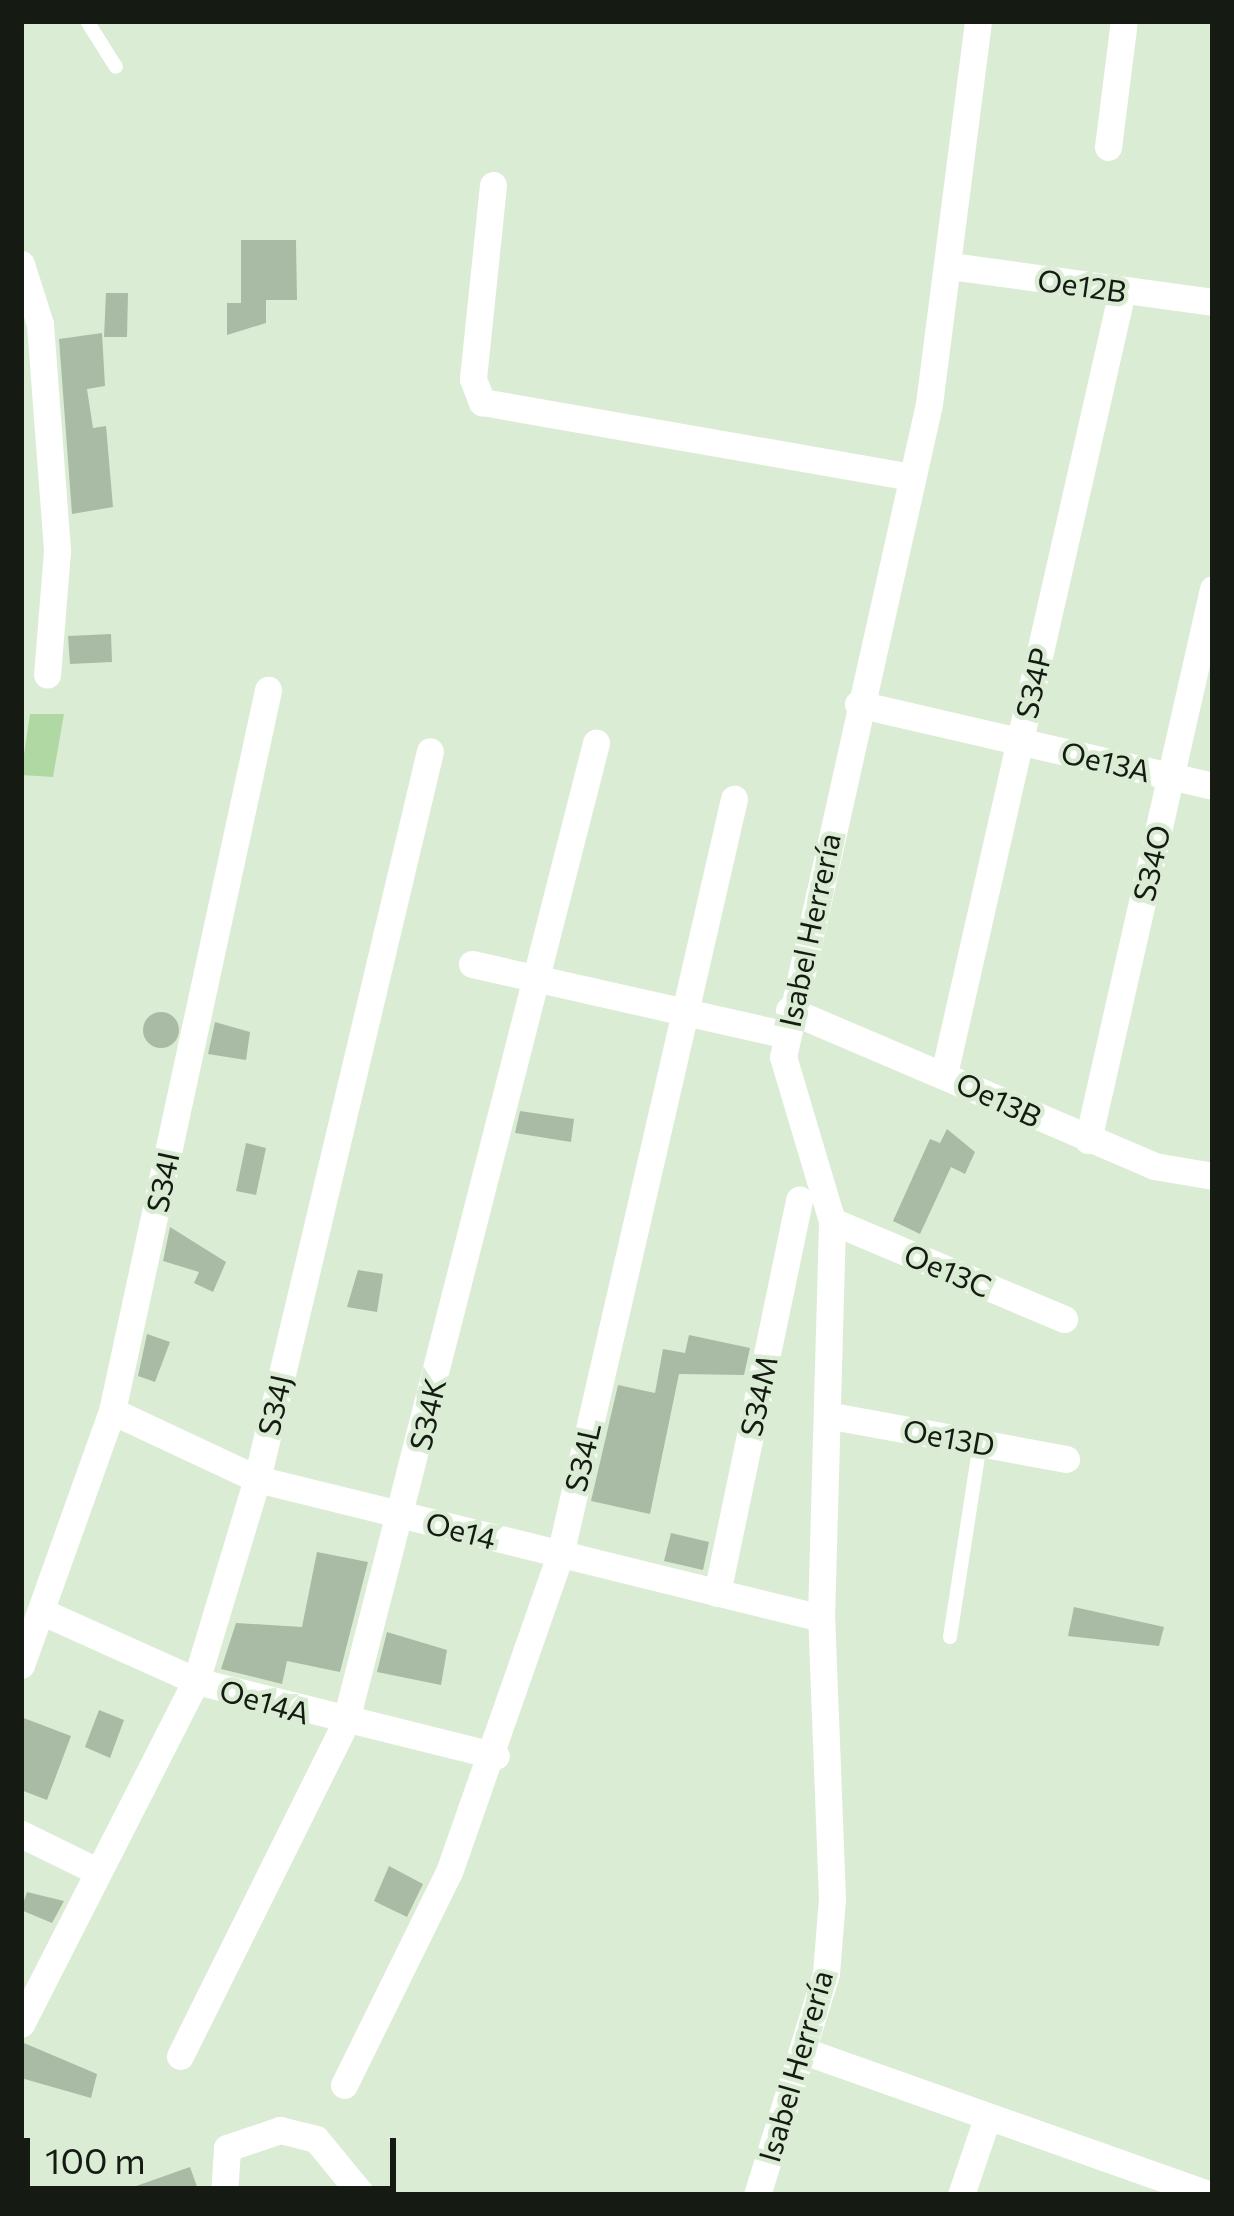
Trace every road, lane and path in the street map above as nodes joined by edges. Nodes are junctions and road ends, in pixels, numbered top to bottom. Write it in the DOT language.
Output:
graph roads {
  1 [pos="87,21"];
  2 [pos="978,21"];
  3 [pos="1124,21"];
  4 [pos="116,67"];
  5 [pos="1108,147"];
  6 [pos="493,184"];
  7 [pos="21,264"];
  8 [pos="951,266"];
  9 [pos="1122,291"];
  10 [pos="1213,302"];
  11 [pos="912,476"];
  12 [pos="1213,589"];
  13 [pos="47,675"];
  14 [pos="268,690"];
  15 [pos="858,704"];
  16 [pos="1020,741"];
  17 [pos="596,743"];
  18 [pos="430,751"];
  19 [pos="1171,776"];
  20 [pos="1213,786"];
  21 [pos="734,800"];
  22 [pos="472,964"];
  23 [pos="530,978"];
  24 [pos="683,1012"];
  25 [pos="788,1023"];
  26 [pos="944,1074"];
  27 [pos="1088,1140"];
  28 [pos="1213,1176"];
  29 [pos="799,1199"];
  30 [pos="832,1221"];
  31 [pos="1064,1319"];
  32 [pos="112,1411"];
  33 [pos="832,1416"];
  34 [pos="980,1443"];
  35 [pos="1066,1459"];
  36 [pos="256,1479"];
  37 [pos="403,1516"];
  38 [pos="560,1555"];
  39 [pos="717,1593"];
  40 [pos="45,1613"];
  41 [pos="821,1618"];
  42 [pos="950,1637"];
  43 [pos="21,1665"];
  44 [pos="196,1682"];
  45 [pos="345,1724"];
  46 [pos="496,1756"];
  47 [pos="21,1834"];
  48 [pos="98,1871"];
  49 [pos="21,2024"];
  50 [pos="804,2050"];
  51 [pos="180,2056"];
  52 [pos="344,2085"];
  53 [pos="986,2121"];
  54 [pos="1171,2187"];
  55 [pos="224,2195"];
  56 [pos="362,2195"];
  57 [pos="757,2195"];
  58 [pos="961,2195"];
  59 [pos="1211,2195"];
  1 -- 4 [label="lane"];
  2 -- 8 [label="street, Isabel Herrería"];
  3 -- 5 [label="street"];
  6 -- 11 [label="street"];
  7 -- 13 [label="street"];
  8 -- 9 [label="street, Oe12B"];
  8 -- 11 [label="street, Isabel Herrería"];
  9 -- 10 [label="street, Oe12B"];
  9 -- 16 [label="street, S34P"];
  11 -- 15 [label="street, Isabel Herrería"];
  12 -- 19 [label="street, S34O"];
  14 -- 32 [label="street, S34I"];
  15 -- 16 [label="street, Oe13A"];
  15 -- 25 [label="street, Isabel Herrería"];
  16 -- 19 [label="street, Oe13A"];
  16 -- 26 [label="street, S34P"];
  17 -- 23 [label="street, S34K"];
  18 -- 36 [label="street, S34J"];
  19 -- 20 [label="street, Oe13A"];
  19 -- 27 [label="street, S34O"];
  21 -- 24 [label="street, S34L"];
  22 -- 23 [label="street, Oe13B"];
  23 -- 24 [label="street, Oe13B"];
  23 -- 37 [label="street, S34K"];
  24 -- 25 [label="street, Oe13B"];
  24 -- 38 [label="street, S34L"];
  25 -- 26 [label="street, Oe13B"];
  25 -- 30 [label="street, Isabel Herrería"];
  26 -- 27 [label="street, Oe13B"];
  27 -- 28 [label="street, Oe13B"];
  29 -- 39 [label="street, S34M"];
  30 -- 31 [label="street, Oe13C"];
  30 -- 33 [label="street, Isabel Herrería"];
  32 -- 36 [label="street, Oe14"];
  32 -- 40 [label="street, S34I"];
  33 -- 34 [label="street, Oe13D"];
  33 -- 41 [label="street, Isabel Herrería"];
  34 -- 35 [label="street, Oe13D"];
  34 -- 42 [label="lane"];
  36 -- 37 [label="street, Oe14"];
  36 -- 44 [label="street, S34J"];
  37 -- 38 [label="street, Oe14"];
  37 -- 45 [label="street, S34K"];
  38 -- 39 [label="street, Oe14"];
  38 -- 46 [label="street, S34L"];
  39 -- 41 [label="street, Oe14"];
  40 -- 43 [label="street, S34I"];
  40 -- 44 [label="street, Oe14A"];
  41 -- 50 [label="street, Isabel Herrería"];
  44 -- 45 [label="street, Oe14A"];
  44 -- 48 [label="street, S34J"];
  45 -- 46 [label="street, Oe14A"];
  45 -- 51 [label="street, S34K"];
  46 -- 52 [label="street, S34L"];
  47 -- 48 [label="street"];
  48 -- 49 [label="street, S34J"];
  50 -- 53 [label="street"];
  50 -- 57 [label="street, Isabel Herrería"];
  53 -- 54 [label="street"];
  53 -- 58 [label="street"];
  54 -- 59 [label="street"];
  55 -- 56 [label="street"];
}
